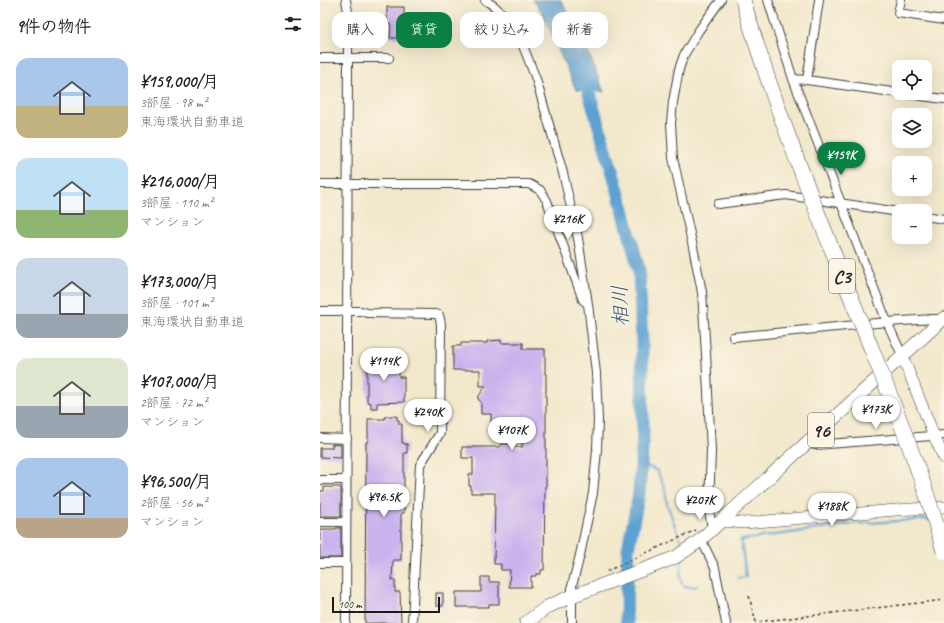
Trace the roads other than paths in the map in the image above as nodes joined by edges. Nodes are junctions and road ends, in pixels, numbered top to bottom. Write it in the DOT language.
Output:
graph roads {
  1 [pos="346,0"];
  2 [pos="485,0"];
  3 [pos="721,0"];
  4 [pos="743,0"];
  5 [pos="768,0"];
  6 [pos="819,0"];
  7 [pos="901,0"];
  8 [pos="944,20"];
  9 [pos="320,58"];
  10 [pos="348,58"];
  11 [pos="389,58"];
  12 [pos="794,79"];
  13 [pos="807,80"];
  14 [pos="892,92"];
  15 [pos="932,97"];
  16 [pos="944,99"];
  17 [pos="320,184"];
  18 [pos="347,185"];
  19 [pos="718,204"];
  20 [pos="840,204"];
  21 [pos="892,211"];
  22 [pos="932,217"];
  23 [pos="944,218"];
  24 [pos="588,304"];
  25 [pos="320,311"];
  26 [pos="347,311"];
  27 [pos="943,318"];
  28 [pos="887,322"];
  29 [pos="733,337"];
  30 [pos="902,355"];
  31 [pos="939,435"];
  32 [pos="320,438"];
  33 [pos="347,438"];
  34 [pos="806,443"];
  35 [pos="944,458"];
  36 [pos="320,480"];
  37 [pos="346,480"];
  38 [pos="944,507"];
  39 [pos="320,522"];
  40 [pos="346,522"];
  41 [pos="715,524"];
  42 [pos="699,541"];
  43 [pos="944,551"];
  44 [pos="320,563"];
  45 [pos="346,563"];
  46 [pos="574,595"];
  47 [pos="346,623"];
  48 [pos="412,623"];
  49 [pos="526,623"];
  50 [pos="572,623"];
  51 [pos="726,623"];
  1 -- 10 [label="street"];
  2 -- 24 [label="street"];
  3 -- 41 [label="street"];
  4 -- 43 [label="highway, C3, bridge"];
  5 -- 12 [label="street"];
  6 -- 13 [label="street"];
  7 -- 8 [label="street"];
  9 -- 10 [label="street"];
  10 -- 11 [label="street"];
  10 -- 18 [label="street"];
  12 -- 13 [label="street"];
  12 -- 20 [label="street"];
  13 -- 14 [label="street"];
  15 -- 16 [label="street"];
  17 -- 18 [label="street"];
  18 -- 24 [label="street"];
  18 -- 26 [label="street"];
  19 -- 20 [label="street"];
  20 -- 21 [label="street"];
  20 -- 28 [label="street"];
  22 -- 23 [label="street"];
  24 -- 46 [label="street"];
  25 -- 26 [label="street"];
  26 -- 33 [label="street"];
  26 -- 48 [label="street"];
  27 -- 28 [label="street"];
  27 -- 30 [label="main road, 96"];
  28 -- 29 [label="street"];
  28 -- 30 [label="street"];
  30 -- 31 [label="street"];
  30 -- 34 [label="main road, 96"];
  31 -- 34 [label="street"];
  31 -- 35 [label="street"];
  32 -- 33 [label="street"];
  33 -- 37 [label="street"];
  34 -- 41 [label="main road, 96"];
  36 -- 37 [label="street"];
  37 -- 40 [label="street"];
  38 -- 41 [label="street"];
  39 -- 40 [label="street"];
  40 -- 45 [label="street"];
  41 -- 42 [label="main road, 96"];
  42 -- 46 [label="main road, 96"];
  42 -- 51 [label="street"];
  44 -- 45 [label="street"];
  45 -- 47 [label="street"];
  46 -- 49 [label="main road, 96"];
  46 -- 50 [label="street"];
}
